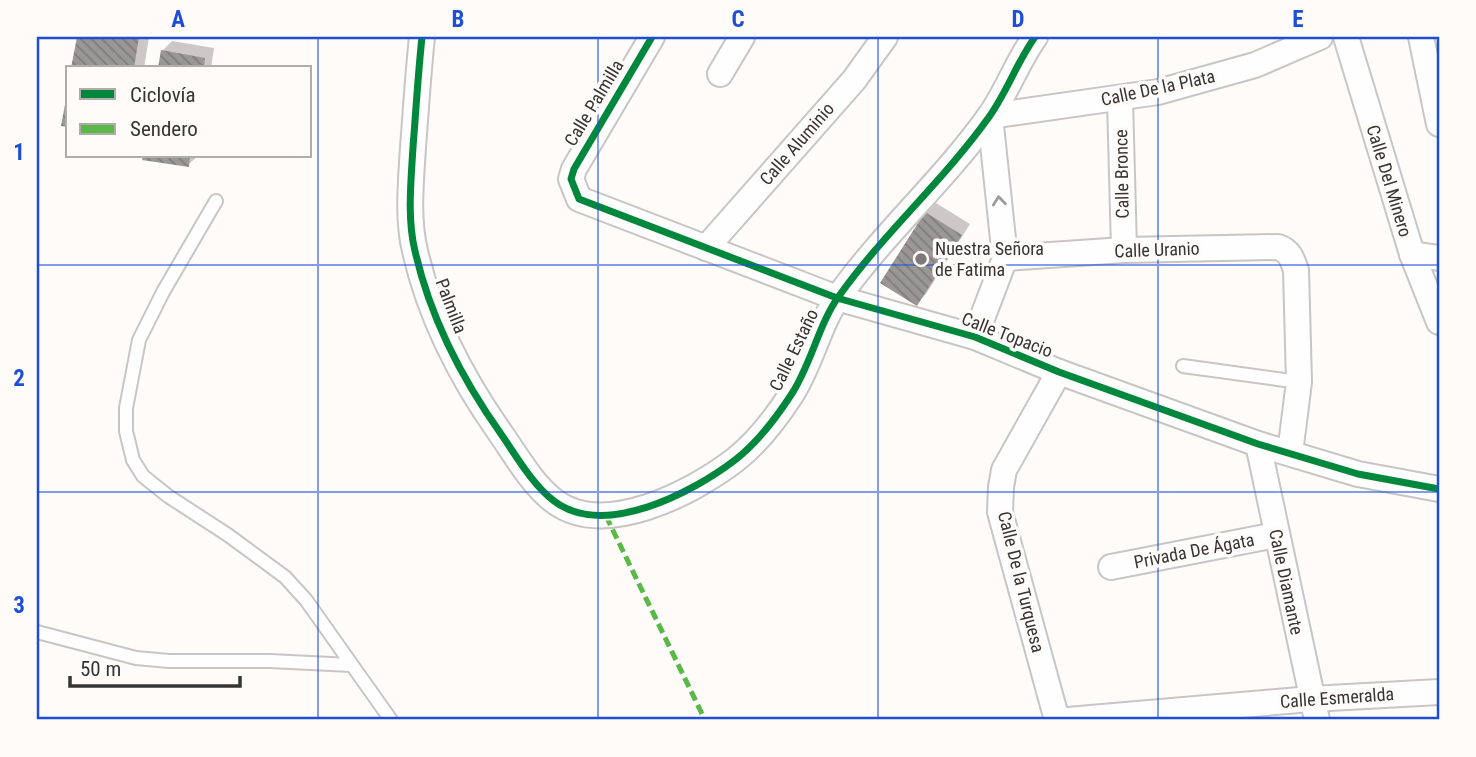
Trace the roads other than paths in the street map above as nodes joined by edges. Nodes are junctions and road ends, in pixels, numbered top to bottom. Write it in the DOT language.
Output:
graph roads {
  1 [pos="422,37"];
  2 [pos="652,37"];
  3 [pos="742,37"];
  4 [pos="885,37"];
  5 [pos="1320,37"];
  6 [pos="1346,37"];
  7 [pos="1421,37"];
  8 [pos="1028,39"];
  9 [pos="720,74"];
  10 [pos="1120,99"];
  11 [pos="990,116"];
  12 [pos="1439,124"];
  13 [pos="573,188"];
  14 [pos="216,201"];
  15 [pos="706,248"];
  16 [pos="1124,250"];
  17 [pos="1412,254"];
  18 [pos="1005,258"];
  19 [pos="1439,258"];
  20 [pos="837,298"];
  21 [pos="1439,322"];
  22 [pos="975,337"];
  23 [pos="1183,366"];
  24 [pos="1059,372"];
  25 [pos="1299,382"];
  26 [pos="1258,444"];
  27 [pos="1290,453"];
  28 [pos="1439,489"];
  29 [pos="606,516"];
  30 [pos="1276,535"];
  31 [pos="1111,567"];
  32 [pos="37,632"];
  33 [pos="351,664"];
  34 [pos="1439,692"];
  35 [pos="1314,709"];
  36 [pos="391,720"];
  37 [pos="1057,720"];
  38 [pos="1068,720"];
  1 -- 29 [label="street, Palmilla"];
  2 -- 13 [label="street, Calle Palmilla"];
  3 -- 9 [label="street"];
  4 -- 15 [label="street, Calle Aluminio"];
  5 -- 10 [label="street, Calle De la Plata"];
  6 -- 17 [label="street, Calle Del Minero"];
  7 -- 12 [label="street"];
  8 -- 11 [label="street, Calle Estaño"];
  10 -- 11 [label="street, Calle De la Plata"];
  10 -- 16 [label="street, Calle Bronce"];
  18 -- 11 [label="street, one-way"];
  11 -- 20 [label="street, Calle Estaño"];
  13 -- 15 [label="street, Calle Topacio"];
  14 -- 33 [label="lane"];
  15 -- 20 [label="street, Calle Topacio"];
  16 -- 18 [label="street, Calle Uranio"];
  16 -- 25 [label="street, Calle Uranio"];
  17 -- 19 [label="street"];
  17 -- 21 [label="street, Calle Del Minero"];
  18 -- 22 [label="street"];
  20 -- 22 [label="street, Calle Topacio"];
  20 -- 29 [label="street, Calle Estaño"];
  22 -- 24 [label="street, Calle Topacio"];
  23 -- 25 [label="lane"];
  24 -- 26 [label="street, Calle Topacio"];
  24 -- 37 [label="street, Calle De la Turquesa"];
  25 -- 27 [label="street"];
  26 -- 27 [label="street, Calle Topacio"];
  26 -- 30 [label="street, Calle Diamante"];
  27 -- 28 [label="street, Calle Topacio"];
  30 -- 31 [label="street, Privada De Ágata"];
  30 -- 35 [label="street, Calle Diamante"];
  32 -- 33 [label="lane"];
  33 -- 36 [label="lane"];
  34 -- 35 [label="street, Calle Esmeralda"];
  35 -- 38 [label="street, Calle Esmeralda"];
}
